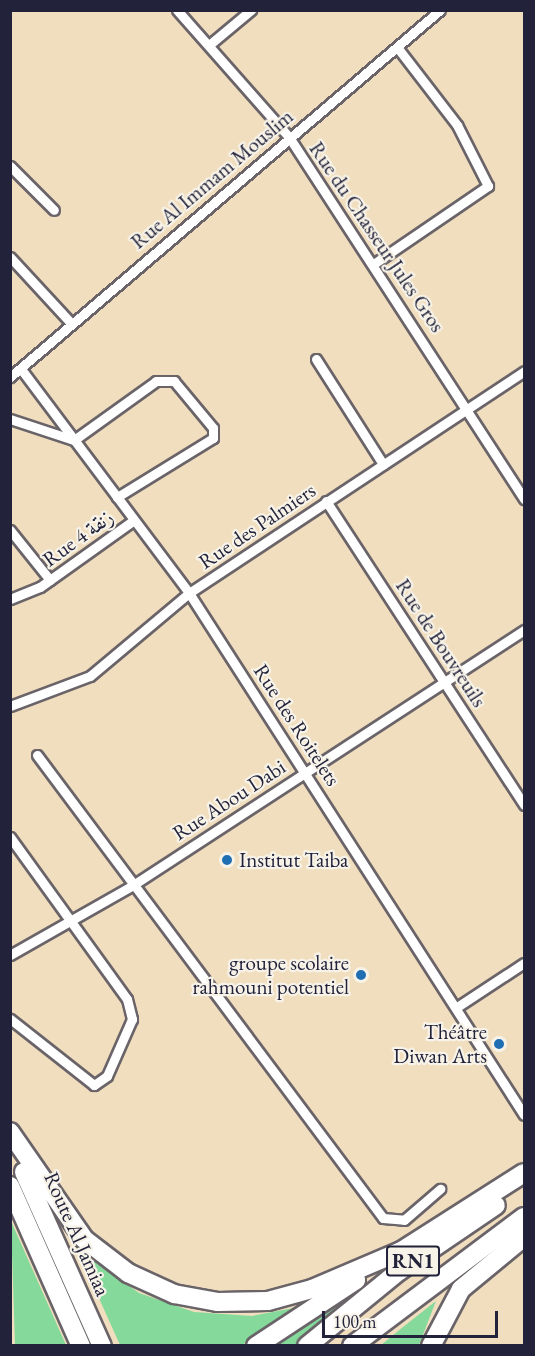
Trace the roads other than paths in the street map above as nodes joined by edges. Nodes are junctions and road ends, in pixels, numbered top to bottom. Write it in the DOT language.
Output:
graph roads {
  1 [pos="177,10"];
  2 [pos="251,10"];
  3 [pos="440,10"];
  4 [pos="209,45"];
  5 [pos="397,47"];
  6 [pos="289,137"];
  7 [pos="10,166"];
  8 [pos="54,210"];
  9 [pos="10,257"];
  10 [pos="375,263"];
  11 [pos="71,324"];
  12 [pos="316,359"];
  13 [pos="21,369"];
  14 [pos="525,371"];
  15 [pos="10,377"];
  16 [pos="467,408"];
  17 [pos="10,419"];
  18 [pos="74,440"];
  19 [pos="384,464"];
  20 [pos="117,497"];
  21 [pos="525,499"];
  22 [pos="326,501"];
  23 [pos="134,520"];
  24 [pos="10,530"];
  25 [pos="50,580"];
  26 [pos="189,593"];
  27 [pos="10,598"];
  28 [pos="525,630"];
  29 [pos="445,682"];
  30 [pos="10,706"];
  31 [pos="38,755"];
  32 [pos="306,771"];
  33 [pos="525,805"];
  34 [pos="10,837"];
  35 [pos="133,885"];
  36 [pos="72,924"];
  37 [pos="10,954"];
  38 [pos="525,963"];
  39 [pos="457,1007"];
  40 [pos="10,1019"];
  41 [pos="525,1115"];
  42 [pos="10,1132"];
  43 [pos="10,1141"];
  44 [pos="525,1173"];
  45 [pos="525,1185"];
  46 [pos="10,1186"];
  47 [pos="440,1189"];
  48 [pos="525,1217"];
  49 [pos="525,1225"];
  50 [pos="525,1237"];
  51 [pos="401,1251"];
  52 [pos="81,1346"];
  53 [pos="102,1346"];
  54 [pos="256,1346"];
  55 [pos="308,1346"];
  56 [pos="352,1346"];
  57 [pos="367,1346"];
  58 [pos="431,1346"];
  1 -- 4 [label="street, Rue du Chasseur Jules Gros"];
  2 -- 4 [label="street"];
  3 -- 5 [label="street, Rue Al Immam Mouslim"];
  4 -- 6 [label="street, Rue du Chasseur Jules Gros"];
  5 -- 6 [label="street, Rue Al Immam Mouslim"];
  5 -- 10 [label="street"];
  6 -- 10 [label="street, Rue du Chasseur Jules Gros"];
  6 -- 11 [label="street, Rue Al Immam Mouslim"];
  7 -- 8 [label="street"];
  9 -- 11 [label="street"];
  10 -- 16 [label="street, Rue du Chasseur Jules Gros"];
  11 -- 13 [label="street, Rue Al Immam Mouslim"];
  12 -- 19 [label="street"];
  13 -- 15 [label="street, Rue Al Immam Mouslim"];
  13 -- 18 [label="street, Rue des Roitelets"];
  14 -- 16 [label="street, Rue des Palmiers"];
  16 -- 19 [label="street, Rue des Palmiers"];
  16 -- 21 [label="street, Rue du Chasseur Jules Gros"];
  17 -- 18 [label="street"];
  18 -- 20 [label="street, Rue des Roitelets"];
  18 -- 20 [label="street"];
  19 -- 22 [label="street, Rue des Palmiers"];
  20 -- 23 [label="street, Rue des Roitelets"];
  22 -- 26 [label="street, Rue des Palmiers"];
  22 -- 29 [label="street, Rue de Bouvreuils"];
  23 -- 25 [label="street, Rue 4 زنقة"];
  23 -- 26 [label="street, Rue des Roitelets"];
  24 -- 25 [label="street"];
  25 -- 27 [label="street, Rue 4 زنقة"];
  26 -- 30 [label="street, Rue des Palmiers"];
  26 -- 32 [label="street, Rue des Roitelets"];
  28 -- 29 [label="street, Rue Abou Dabi"];
  29 -- 32 [label="street, Rue Abou Dabi"];
  29 -- 33 [label="street, Rue de Bouvreuils"];
  31 -- 35 [label="street"];
  32 -- 35 [label="street, Rue Abou Dabi"];
  32 -- 39 [label="street, Rue des Roitelets"];
  34 -- 36 [label="street"];
  35 -- 36 [label="street, Rue Abou Dabi"];
  35 -- 47 [label="street"];
  36 -- 37 [label="street, Rue Abou Dabi"];
  36 -- 40 [label="street"];
  38 -- 39 [label="street"];
  39 -- 41 [label="street, Rue des Roitelets"];
  42 -- 51 [label="highway"];
  43 -- 53 [label="highway, Route Al Jamiaa"];
  44 -- 51 [label="highway"];
  45 -- 55 [label="highway, RN1"];
  46 -- 52 [label="highway, Route Al Jamiaa"];
  48 -- 56 [label="highway, RN1"];
  49 -- 57 [label="highway"];
  50 -- 58 [label="highway"];
  51 -- 54 [label="highway"];
}
